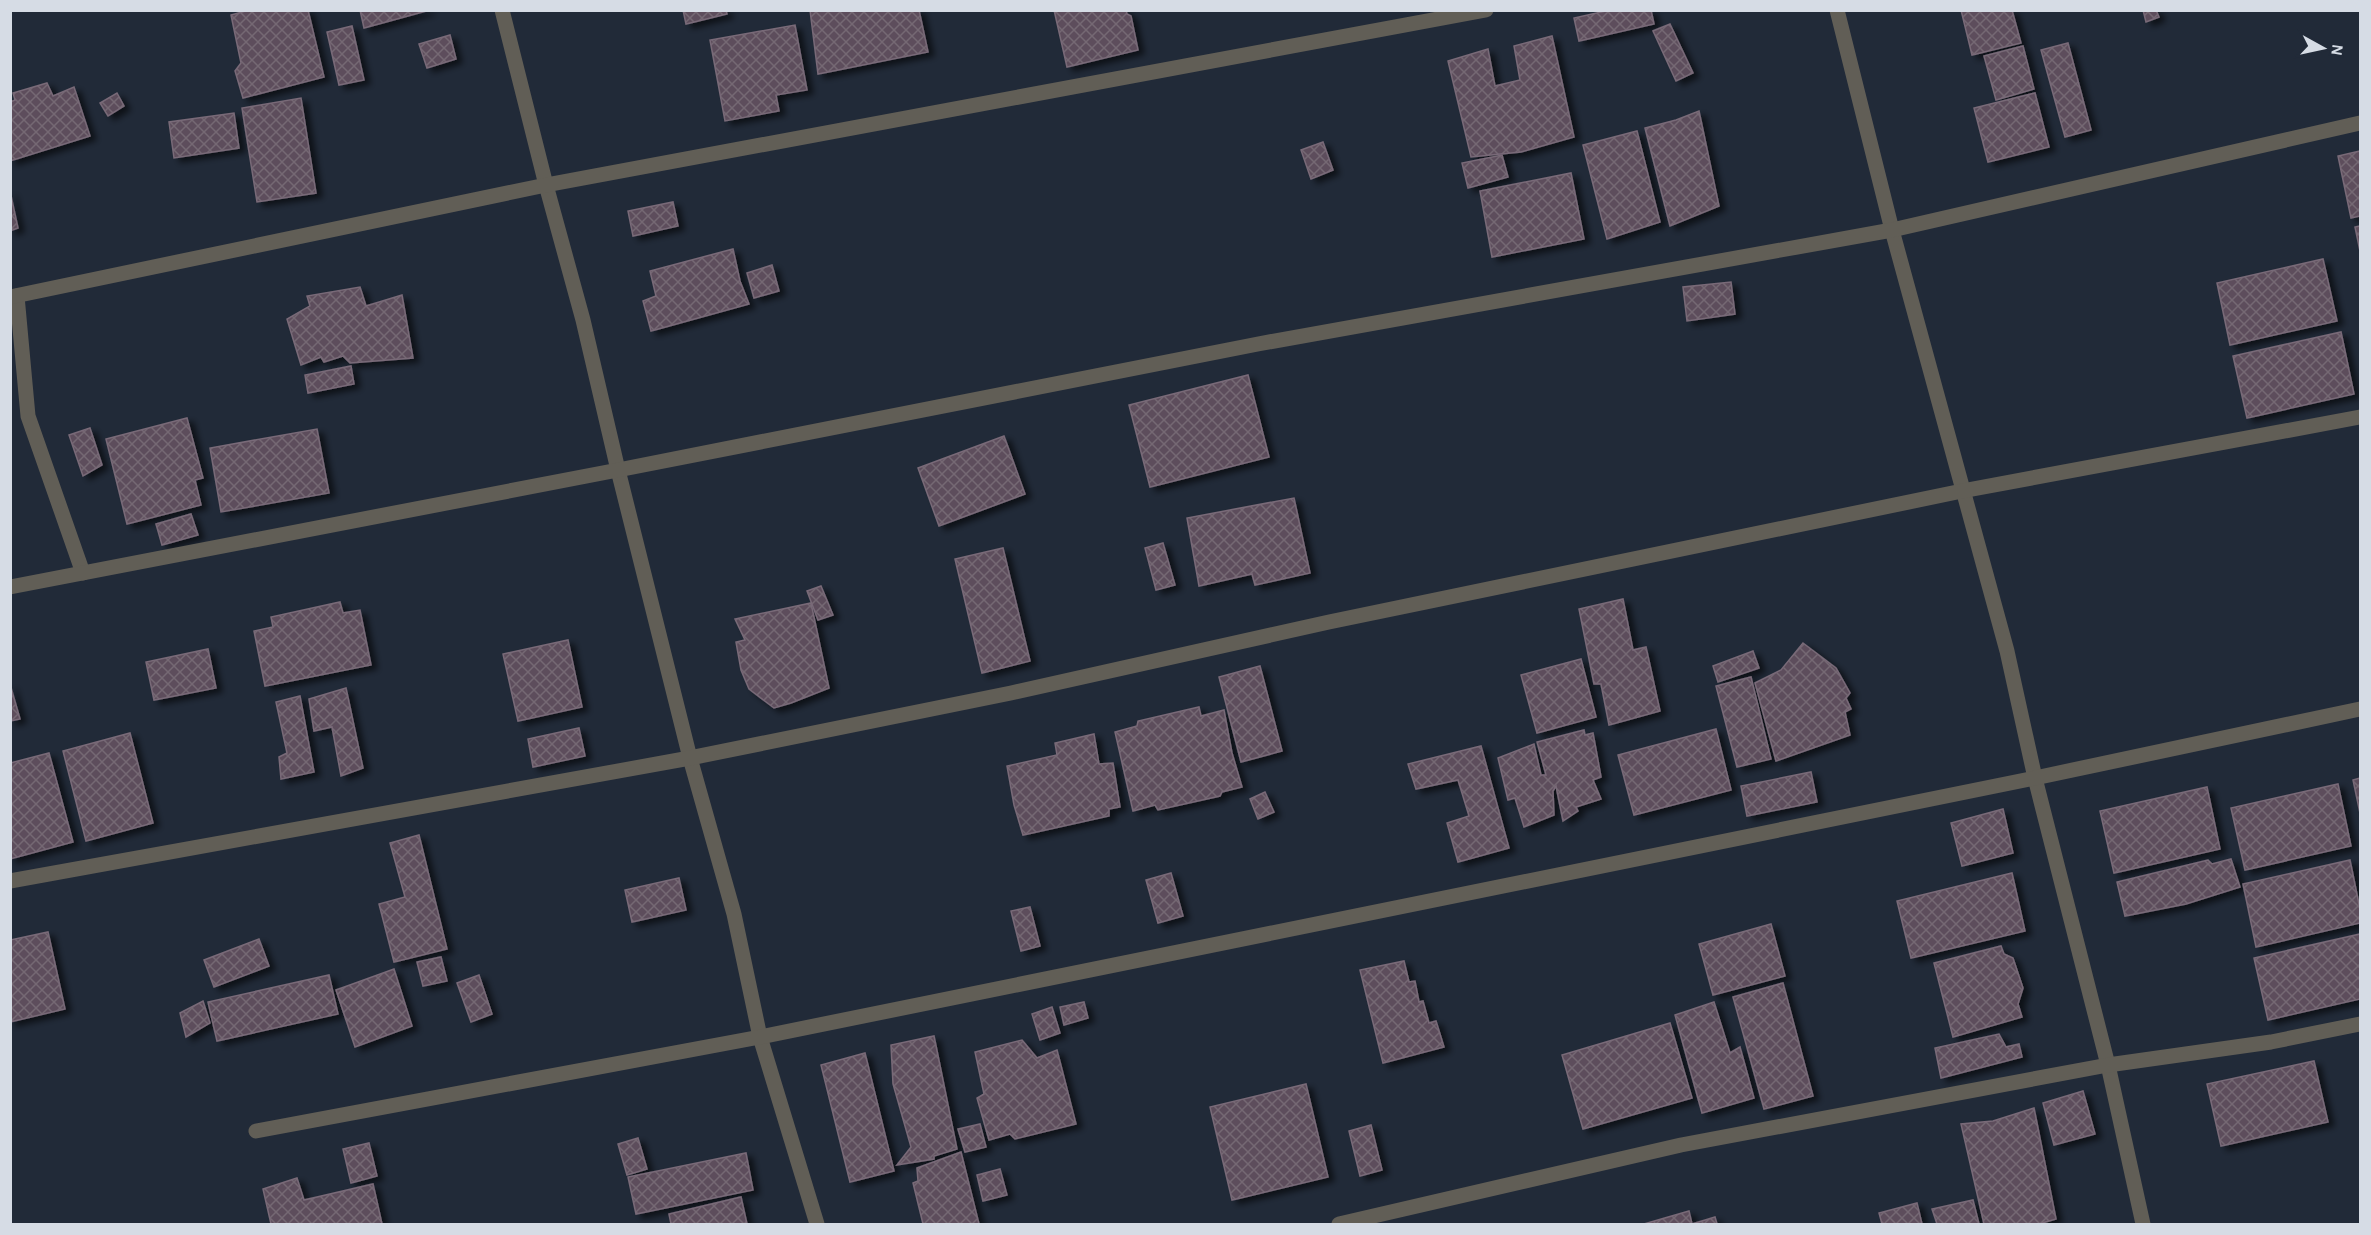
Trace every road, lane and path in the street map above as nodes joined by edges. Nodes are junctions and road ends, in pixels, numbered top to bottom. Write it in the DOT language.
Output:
graph roads {
  1 [pos="502,10"];
  2 [pos="1486,10"];
  3 [pos="1837,10"];
  4 [pos="2361,123"];
  5 [pos="546,185"];
  6 [pos="1892,230"];
  7 [pos="14,297"];
  8 [pos="2361,417"];
  9 [pos="618,470"];
  10 [pos="1962,491"];
  11 [pos="83,573"];
  12 [pos="10,586"];
  13 [pos="2361,709"];
  14 [pos="690,758"];
  15 [pos="2035,778"];
  16 [pos="10,881"];
  17 [pos="2361,1024"];
  18 [pos="760,1037"];
  19 [pos="2108,1065"];
  20 [pos="256,1131"];
  21 [pos="817,1224"];
  22 [pos="1339,1224"];
  23 [pos="2143,1224"];
  1 -- 5 [label="street"];
  2 -- 5 [label="street"];
  3 -- 6 [label="street"];
  4 -- 6 [label="street"];
  5 -- 7 [label="street"];
  5 -- 9 [label="street"];
  6 -- 9 [label="street"];
  6 -- 10 [label="street"];
  7 -- 11 [label="street"];
  8 -- 10 [label="street"];
  9 -- 11 [label="street"];
  9 -- 14 [label="street"];
  10 -- 14 [label="street"];
  10 -- 15 [label="street"];
  11 -- 12 [label="street"];
  13 -- 15 [label="street"];
  14 -- 16 [label="street"];
  14 -- 18 [label="street"];
  15 -- 18 [label="street"];
  15 -- 19 [label="street"];
  17 -- 19 [label="street"];
  18 -- 20 [label="street"];
  18 -- 21 [label="street"];
  19 -- 22 [label="street"];
  19 -- 23 [label="street"];
}
